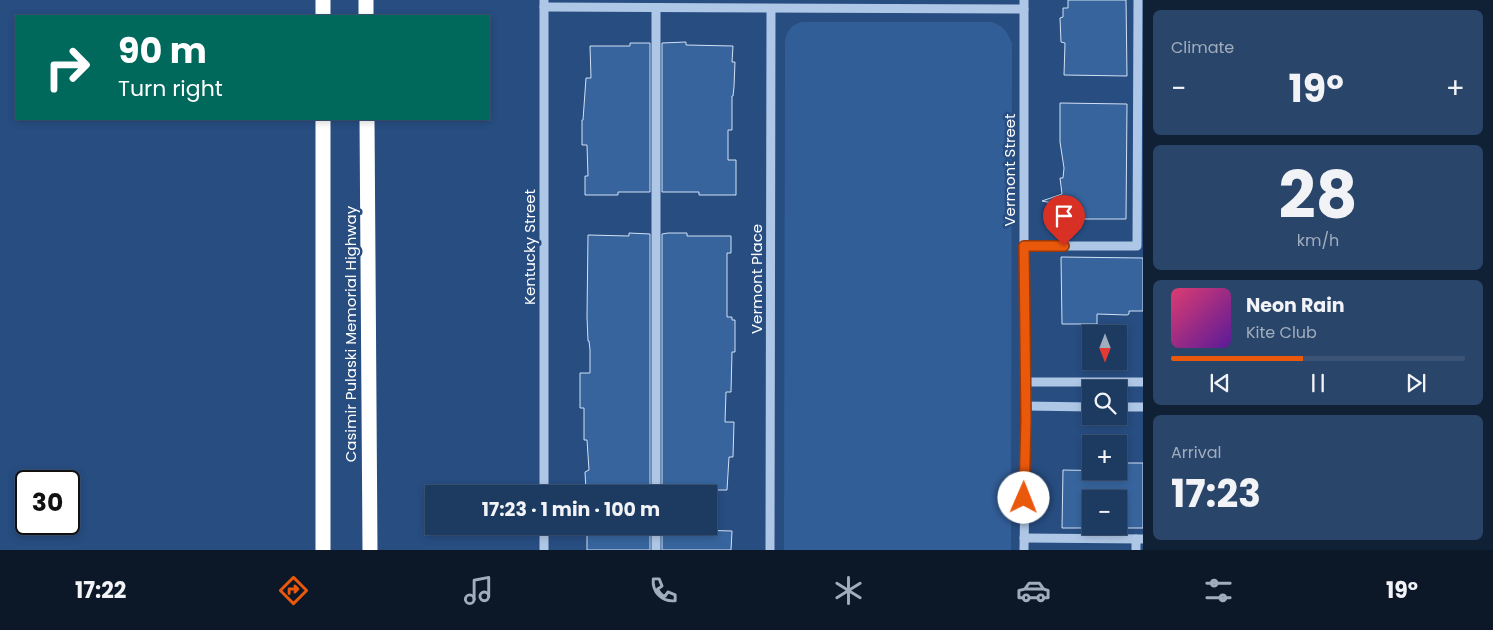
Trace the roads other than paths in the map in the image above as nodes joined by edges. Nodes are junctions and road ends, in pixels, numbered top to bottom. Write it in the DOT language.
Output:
graph roads {
  1 [pos="323,0"];
  2 [pos="366,0"];
  3 [pos="1138,0"];
  4 [pos="544,4"];
  5 [pos="646,4"];
  6 [pos="1024,4"];
  7 [pos="656,8"];
  8 [pos="771,9"];
  9 [pos="323,15"];
  10 [pos="366,15"];
  11 [pos="323,120"];
  12 [pos="367,120"];
  13 [pos="1024,246"];
  14 [pos="1140,246"];
  15 [pos="1026,382"];
  16 [pos="1143,382"];
  17 [pos="1026,406"];
  18 [pos="1082,407"];
  19 [pos="1127,407"];
  20 [pos="1143,407"];
  21 [pos="544,485"];
  22 [pos="656,485"];
  23 [pos="544,535"];
  24 [pos="656,535"];
  25 [pos="1024,538"];
  26 [pos="1140,538"];
  27 [pos="324,550"];
  28 [pos="370,550"];
  29 [pos="544,550"];
  30 [pos="656,550"];
  31 [pos="770,550"];
  32 [pos="1024,550"];
  33 [pos="1136,550"];
  1 -- 9 [label="highway"];
  2 -- 10 [label="highway"];
  3 -- 14 [label="street"];
  4 -- 5 [label="street"];
  4 -- 21 [label="street, Kentucky Street"];
  5 -- 7 [label="street"];
  6 -- 8 [label="street"];
  6 -- 13 [label="street, Vermont Street"];
  7 -- 8 [label="street"];
  7 -- 22 [label="street"];
  8 -- 31 [label="street, Vermont Place"];
  11 -- 27 [label="highway, Casimir Pulaski Memorial Highway"];
  12 -- 28 [label="highway, Casimir Pulaski Memorial Highway"];
  13 -- 14 [label="street"];
  13 -- 15 [label="street, Vermont Street"];
  15 -- 16 [label="street"];
  15 -- 17 [label="street, Vermont Street"];
  17 -- 18 [label="street"];
  17 -- 25 [label="street, Vermont Street"];
  19 -- 20 [label="street"];
  23 -- 29 [label="street"];
  24 -- 30 [label="street"];
  25 -- 26 [label="street"];
  25 -- 32 [label="street, Vermont Street"];
  26 -- 33 [label="street"];
}
